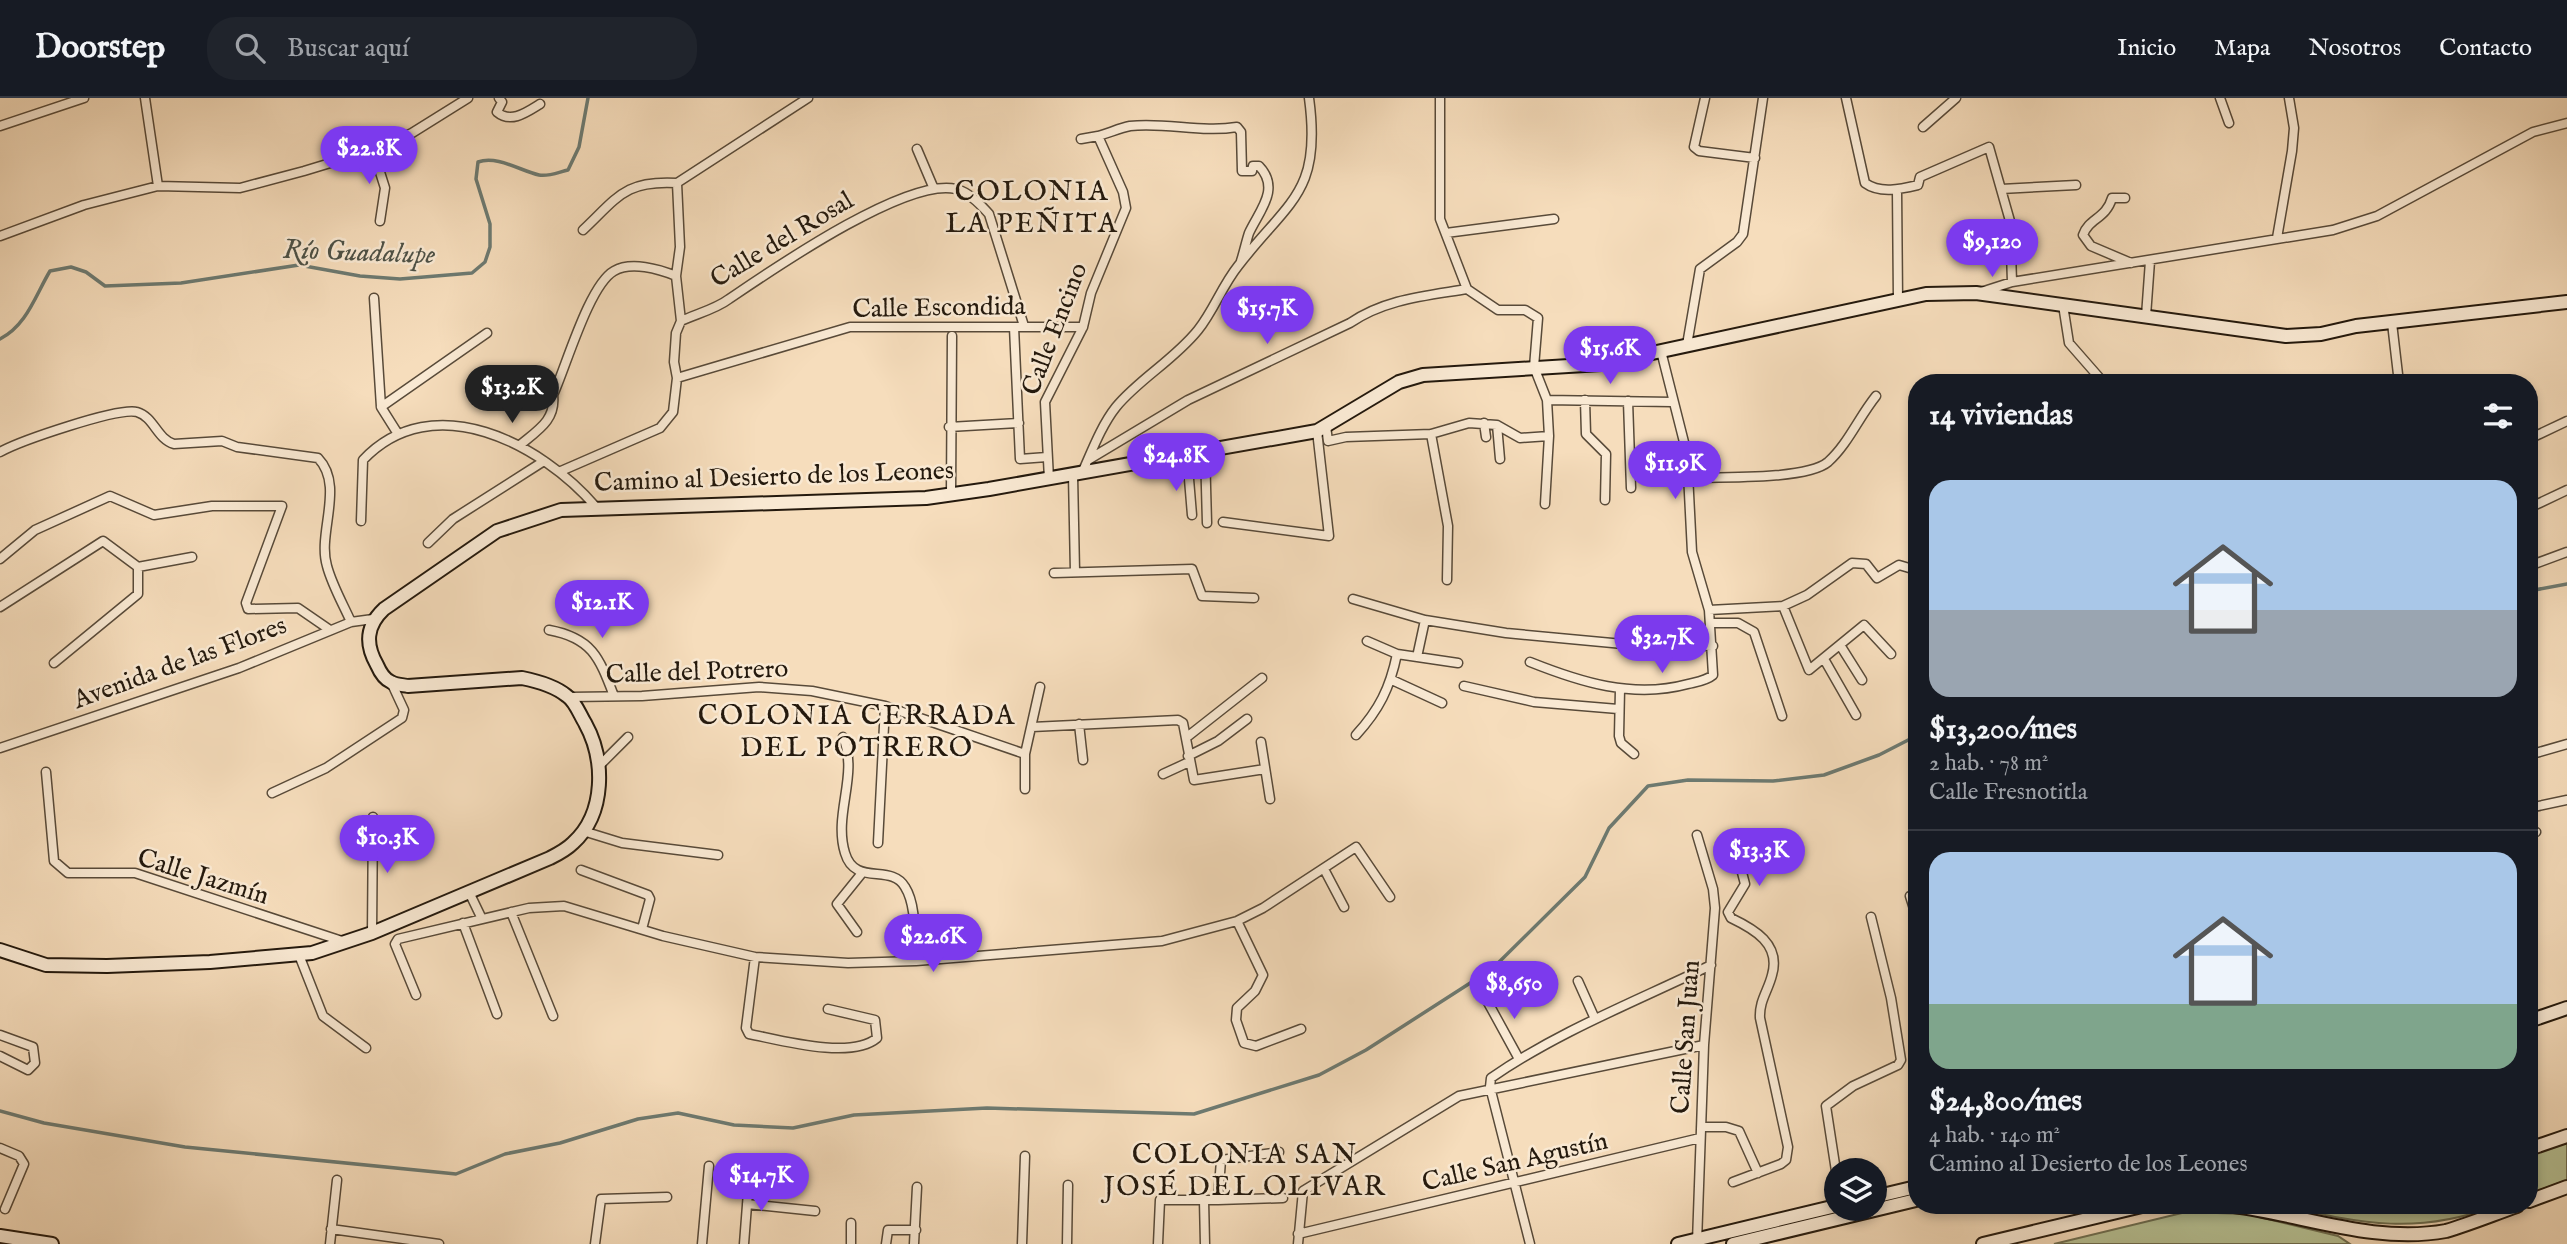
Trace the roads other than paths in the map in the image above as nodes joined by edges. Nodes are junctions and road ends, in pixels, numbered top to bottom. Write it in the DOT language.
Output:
graph roads {
  1 [pos="84,98"];
  2 [pos="145,98"];
  3 [pos="468,98"];
  4 [pos="499,98"];
  5 [pos="808,98"];
  6 [pos="1309,98"];
  7 [pos="1440,98"];
  8 [pos="1704,98"];
  9 [pos="1763,98"];
  10 [pos="1846,98"];
  11 [pos="1956,98"];
  12 [pos="2220,98"];
  13 [pos="2289,98"];
  14 [pos="540,104"];
  15 [pos="2229,123"];
  16 [pos="2567,123"];
  17 [pos="0,126"];
  18 [pos="1923,127"];
  19 [pos="1098,136"];
  20 [pos="1082,139"];
  21 [pos="917,149"];
  22 [pos="373,150"];
  23 [pos="1755,159"];
  24 [pos="677,183"];
  25 [pos="2076,185"];
  26 [pos="158,186"];
  27 [pos="934,189"];
  28 [pos="2001,189"];
  29 [pos="1898,190"];
  30 [pos="2125,198"];
  31 [pos="1554,219"];
  32 [pos="380,221"];
  33 [pos="583,230"];
  34 [pos="1446,233"];
  35 [pos="0,236"];
  36 [pos="2277,238"];
  37 [pos="2150,261"];
  38 [pos="1240,264"];
  39 [pos="2132,264"];
  40 [pos="676,276"];
  41 [pos="2012,282"];
  42 [pos="1467,289"];
  43 [pos="1976,293"];
  44 [pos="374,298"];
  45 [pos="1898,300"];
  46 [pos="2567,302"];
  47 [pos="2063,305"];
  48 [pos="2146,316"];
  49 [pos="681,321"];
  50 [pos="2392,323"];
  51 [pos="1024,326"];
  52 [pos="1014,327"];
  53 [pos="1083,327"];
  54 [pos="487,333"];
  55 [pos="952,336"];
  56 [pos="1687,345"];
  57 [pos="1661,351"];
  58 [pos="1534,367"];
  59 [pos="2096,374"];
  60 [pos="2398,374"];
  61 [pos="677,378"];
  62 [pos="1876,396"];
  63 [pos="1547,400"];
  64 [pos="1585,400"];
  65 [pos="1628,401"];
  66 [pos="1672,402"];
  67 [pos="381,407"];
  68 [pos="2567,421"];
  69 [pos="1019,423"];
  70 [pos="1484,423"];
  71 [pos="1497,425"];
  72 [pos="950,427"];
  73 [pos="1321,429"];
  74 [pos="398,434"];
  75 [pos="1431,434"];
  76 [pos="2538,435"];
  77 [pos="1549,436"];
  78 [pos="1486,437"];
  79 [pos="1520,438"];
  80 [pos="1499,444"];
  81 [pos="520,446"];
  82 [pos="0,452"];
  83 [pos="1205,452"];
  84 [pos="1187,455"];
  85 [pos="1047,457"];
  86 [pos="1500,459"];
  87 [pos="1088,460"];
  88 [pos="544,461"];
  89 [pos="561,471"];
  90 [pos="1078,474"];
  91 [pos="1689,478"];
  92 [pos="1049,479"];
  93 [pos="1631,488"];
  94 [pos="2567,490"];
  95 [pos="951,494"];
  96 [pos="1605,500"];
  97 [pos="1545,504"];
  98 [pos="2538,504"];
  99 [pos="596,507"];
  100 [pos="1192,515"];
  101 [pos="361,522"];
  102 [pos="1223,522"];
  103 [pos="1207,523"];
  104 [pos="428,543"];
  105 [pos="2567,552"];
  106 [pos="192,557"];
  107 [pos="0,559"];
  108 [pos="2538,563"];
  109 [pos="138,567"];
  110 [pos="1908,568"];
  111 [pos="1076,572"];
  112 [pos="1054,573"];
  113 [pos="1447,580"];
  114 [pos="1254,598"];
  115 [pos="1353,599"];
  116 [pos="1783,606"];
  117 [pos="0,607"];
  118 [pos="1709,610"];
  119 [pos="373,619"];
  120 [pos="1425,620"];
  121 [pos="351,622"];
  122 [pos="1710,623"];
  123 [pos="549,629"];
  124 [pos="330,630"];
  125 [pos="1367,640"];
  126 [pos="1840,645"];
  127 [pos="1713,646"];
  128 [pos="1397,654"];
  129 [pos="1891,654"];
  130 [pos="1417,657"];
  131 [pos="1824,659"];
  132 [pos="1530,662"];
  133 [pos="54,663"];
  134 [pos="1458,663"];
  135 [pos="1262,678"];
  136 [pos="1392,680"];
  137 [pos="1862,680"];
  138 [pos="391,682"];
  139 [pos="1464,686"];
  140 [pos="1040,687"];
  141 [pos="1620,689"];
  142 [pos="614,696"];
  143 [pos="570,697"];
  144 [pos="1442,703"];
  145 [pos="885,706"];
  146 [pos="1618,709"];
  147 [pos="1856,715"];
  148 [pos="1782,716"];
  149 [pos="1247,719"];
  150 [pos="1079,724"];
  151 [pos="1032,727"];
  152 [pos="1356,735"];
  153 [pos="628,737"];
  154 [pos="843,737"];
  155 [pos="1187,737"];
  156 [pos="1261,742"];
  157 [pos="2567,744"];
  158 [pos="0,748"];
  159 [pos="2538,752"];
  160 [pos="1026,754"];
  161 [pos="1634,754"];
  162 [pos="1189,759"];
  163 [pos="1083,760"];
  164 [pos="599,766"];
  165 [pos="1265,769"];
  166 [pos="46,772"];
  167 [pos="1163,774"];
  168 [pos="1025,789"];
  169 [pos="272,793"];
  170 [pos="1270,799"];
  171 [pos="2567,800"];
  172 [pos="2538,806"];
  173 [pos="373,817"];
  174 [pos="583,831"];
  175 [pos="1697,835"];
  176 [pos="878,843"];
  177 [pos="718,855"];
  178 [pos="1739,862"];
  179 [pos="1324,869"];
  180 [pos="581,870"];
  181 [pos="862,873"];
  182 [pos="469,892"];
  183 [pos="1390,897"];
  184 [pos="1343,907"];
  185 [pos="511,912"];
  186 [pos="1871,916"];
  187 [pos="482,919"];
  188 [pos="1237,921"];
  189 [pos="463,923"];
  190 [pos="642,929"];
  191 [pos="857,932"];
  192 [pos="372,933"];
  193 [pos="345,942"];
  194 [pos="0,950"];
  195 [pos="299,955"];
  196 [pos="755,957"];
  197 [pos="916,961"];
  198 [pos="1711,965"];
  199 [pos="1578,981"];
  200 [pos="416,995"];
  201 [pos="1485,997"];
  202 [pos="2567,1008"];
  203 [pos="828,1009"];
  204 [pos="497,1014"];
  205 [pos="553,1016"];
  206 [pos="2538,1018"];
  207 [pos="1595,1019"];
  208 [pos="1301,1029"];
  209 [pos="0,1035"];
  210 [pos="1704,1045"];
  211 [pos="366,1048"];
  212 [pos="0,1056"];
  213 [pos="1519,1059"];
  214 [pos="1490,1087"];
  215 [pos="1701,1127"];
  216 [pos="2567,1136"];
  217 [pos="1700,1138"];
  218 [pos="2538,1146"];
  219 [pos="0,1148"];
  220 [pos="1279,1152"];
  221 [pos="1025,1156"];
  222 [pos="1834,1158"];
  223 [pos="709,1166"];
  224 [pos="1758,1173"];
  225 [pos="749,1179"];
  226 [pos="337,1180"];
  227 [pos="1733,1182"];
  228 [pos="1068,1185"];
  229 [pos="1516,1185"];
  230 [pos="917,1187"];
  231 [pos="2567,1187"];
  232 [pos="1908,1189"];
  233 [pos="1887,1194"];
  234 [pos="667,1197"];
  235 [pos="1283,1198"];
  236 [pos="2538,1198"];
  237 [pos="1204,1200"];
  238 [pos="1218,1200"];
  239 [pos="1908,1202"];
  240 [pos="747,1204"];
  241 [pos="5,1209"];
  242 [pos="1824,1209"];
  243 [pos="815,1211"];
  244 [pos="2109,1214"];
  245 [pos="2273,1214"];
  246 [pos="2494,1214"];
  247 [pos="851,1223"];
  248 [pos="331,1229"];
  249 [pos="916,1230"];
  250 [pos="1298,1234"];
  251 [pos="0,1237"];
  252 [pos="1697,1242"];
  253 [pos="52,1244"];
  254 [pos="330,1244"];
  255 [pos="439,1244"];
  256 [pos="595,1244"];
  257 [pos="702,1244"];
  258 [pos="744,1244"];
  259 [pos="851,1244"];
  260 [pos="886,1244"];
  261 [pos="914,1244"];
  262 [pos="1022,1244"];
  263 [pos="1067,1244"];
  264 [pos="1158,1244"];
  265 [pos="1205,1244"];
  266 [pos="1298,1244"];
  267 [pos="1530,1244"];
  268 [pos="1678,1244"];
  269 [pos="1733,1244"];
  270 [pos="1983,1244"];
  1 -- 17 [label="street"];
  2 -- 26 [label="street"];
  3 -- 22 [label="street"];
  4 -- 14 [label="street"];
  5 -- 24 [label="street"];
  6 -- 38 [label="street"];
  7 -- 34 [label="street"];
  8 -- 23 [label="street"];
  9 -- 23 [label="street"];
  10 -- 29 [label="street"];
  11 -- 18 [label="street"];
  12 -- 15 [label="street"];
  13 -- 36 [label="street"];
  16 -- 36 [label="street"];
  19 -- 20 [label="street"];
  19 -- 38 [label="street"];
  19 -- 53 [label="street, Calle Encino"];
  21 -- 27 [label="street"];
  22 -- 26 [label="street"];
  22 -- 32 [label="street"];
  23 -- 56 [label="street"];
  24 -- 33 [label="street"];
  24 -- 40 [label="street"];
  25 -- 28 [label="street"];
  26 -- 35 [label="street"];
  27 -- 49 [label="street, Calle del Rosal"];
  27 -- 51 [label="street"];
  28 -- 29 [label="street"];
  28 -- 41 [label="street"];
  29 -- 45 [label="street"];
  30 -- 39 [label="street"];
  31 -- 34 [label="street"];
  34 -- 42 [label="street"];
  36 -- 37 [label="street"];
  37 -- 39 [label="street"];
  37 -- 48 [label="street"];
  38 -- 87 [label="street"];
  39 -- 41 [label="street"];
  40 -- 49 [label="street"];
  40 -- 81 [label="street"];
  41 -- 43 [label="street"];
  42 -- 58 [label="street"];
  42 -- 87 [label="street"];
  43 -- 45 [label="main road, Camino al Desierto de los Leones"];
  43 -- 47 [label="main road, Camino al Desierto de los Leones"];
  44 -- 67 [label="street"];
  45 -- 56 [label="main road, Camino al Desierto de los Leones"];
  46 -- 50 [label="main road, Camino al Desierto de los Leones"];
  47 -- 48 [label="main road, Camino al Desierto de los Leones"];
  47 -- 59 [label="street"];
  48 -- 50 [label="main road, Camino al Desierto de los Leones"];
  49 -- 61 [label="street"];
  50 -- 60 [label="street"];
  51 -- 52 [label="street, Calle Escondida"];
  51 -- 53 [label="street, Calle Escondida"];
  52 -- 61 [label="street, Calle Escondida"];
  52 -- 69 [label="street"];
  53 -- 85 [label="street, Calle Encino"];
  54 -- 67 [label="street"];
  55 -- 72 [label="street"];
  56 -- 57 [label="main road, Camino al Desierto de los Leones"];
  57 -- 58 [label="main road, Camino al Desierto de los Leones"];
  57 -- 66 [label="street"];
  58 -- 63 [label="street"];
  58 -- 73 [label="main road, Camino al Desierto de los Leones"];
  61 -- 89 [label="street"];
  62 -- 91 [label="street"];
  63 -- 64 [label="street"];
  63 -- 77 [label="street"];
  64 -- 65 [label="street"];
  64 -- 96 [label="street"];
  65 -- 66 [label="street"];
  65 -- 93 [label="street"];
  66 -- 91 [label="street"];
  67 -- 74 [label="street"];
  68 -- 76 [label="street"];
  69 -- 72 [label="street"];
  69 -- 85 [label="street"];
  70 -- 71 [label="street"];
  70 -- 75 [label="street"];
  70 -- 78 [label="street"];
  71 -- 79 [label="street"];
  71 -- 80 [label="street"];
  72 -- 95 [label="street"];
  73 -- 75 [label="street"];
  73 -- 83 [label="main road, Camino al Desierto de los Leones"];
  73 -- 102 [label="street"];
  74 -- 81 [label="street"];
  74 -- 101 [label="street"];
  75 -- 113 [label="street"];
  77 -- 79 [label="street"];
  77 -- 97 [label="street"];
  79 -- 80 [label="street"];
  80 -- 86 [label="street"];
  81 -- 88 [label="street"];
  82 -- 121 [label="street"];
  83 -- 84 [label="main road, Camino al Desierto de los Leones"];
  83 -- 103 [label="street"];
  84 -- 90 [label="main road, Camino al Desierto de los Leones"];
  84 -- 100 [label="street"];
  85 -- 92 [label="street, Calle Encino"];
  87 -- 90 [label="street"];
  88 -- 89 [label="street"];
  88 -- 104 [label="street"];
  89 -- 99 [label="street"];
  90 -- 92 [label="main road, Camino al Desierto de los Leones"];
  90 -- 111 [label="street"];
  91 -- 118 [label="street"];
  92 -- 95 [label="main road, Camino al Desierto de los Leones"];
  94 -- 98 [label="street"];
  95 -- 99 [label="main road, Camino al Desierto de los Leones"];
  99 -- 119 [label="main road, Camino al Desierto de los Leones"];
  105 -- 108 [label="street"];
  106 -- 109 [label="street"];
  107 -- 124 [label="street"];
  109 -- 117 [label="street"];
  109 -- 133 [label="street"];
  110 -- 116 [label="street"];
  111 -- 112 [label="street"];
  111 -- 114 [label="street"];
  115 -- 120 [label="street"];
  116 -- 118 [label="street"];
  116 -- 131 [label="street"];
  118 -- 122 [label="street"];
  119 -- 121 [label="street, Avenida de las Flores"];
  119 -- 138 [label="main road"];
  120 -- 127 [label="street"];
  120 -- 130 [label="street"];
  121 -- 124 [label="street, Avenida de las Flores"];
  122 -- 127 [label="street"];
  122 -- 148 [label="street"];
  123 -- 142 [label="street"];
  124 -- 158 [label="street, Avenida de las Flores"];
  125 -- 128 [label="street"];
  126 -- 129 [label="street"];
  126 -- 131 [label="street"];
  126 -- 137 [label="street"];
  127 -- 141 [label="street"];
  128 -- 130 [label="street"];
  128 -- 136 [label="street"];
  130 -- 134 [label="street"];
  131 -- 147 [label="street"];
  132 -- 141 [label="street"];
  135 -- 155 [label="street"];
  136 -- 144 [label="street"];
  136 -- 152 [label="street"];
  138 -- 143 [label="main road"];
  138 -- 169 [label="street"];
  139 -- 146 [label="street"];
  140 -- 151 [label="street"];
  141 -- 146 [label="street"];
  142 -- 143 [label="street, Calle del Potrero"];
  142 -- 145 [label="street, Calle del Potrero"];
  143 -- 164 [label="main road"];
  145 -- 160 [label="street, Calle del Potrero"];
  145 -- 176 [label="street"];
  146 -- 161 [label="street"];
  149 -- 162 [label="street"];
  150 -- 151 [label="street"];
  150 -- 155 [label="street"];
  150 -- 163 [label="street"];
  151 -- 160 [label="street"];
  153 -- 164 [label="street"];
  154 -- 181 [label="street"];
  155 -- 162 [label="street"];
  156 -- 165 [label="street"];
  157 -- 159 [label="street"];
  160 -- 168 [label="street"];
  162 -- 165 [label="street"];
  162 -- 167 [label="street"];
  164 -- 174 [label="main road"];
  165 -- 170 [label="street"];
  166 -- 193 [label="street, Calle Jazmín"];
  171 -- 172 [label="street"];
  173 -- 192 [label="street"];
  174 -- 177 [label="street"];
  174 -- 182 [label="main road"];
  175 -- 198 [label="street, Calle San Juan"];
  178 -- 224 [label="street"];
  179 -- 183 [label="street"];
  179 -- 184 [label="street"];
  179 -- 188 [label="street"];
  180 -- 190 [label="street"];
  181 -- 191 [label="street"];
  181 -- 197 [label="street"];
  182 -- 187 [label="street"];
  182 -- 192 [label="main road"];
  185 -- 187 [label="street"];
  185 -- 190 [label="street"];
  185 -- 205 [label="street"];
  186 -- 222 [label="street"];
  187 -- 189 [label="street"];
  188 -- 197 [label="street"];
  188 -- 208 [label="street"];
  189 -- 200 [label="street"];
  189 -- 204 [label="street"];
  190 -- 196 [label="street"];
  192 -- 193 [label="main road"];
  193 -- 195 [label="main road"];
  194 -- 195 [label="main road"];
  195 -- 211 [label="street"];
  196 -- 197 [label="street"];
  196 -- 203 [label="street"];
  198 -- 207 [label="street"];
  198 -- 210 [label="street, Calle San Juan"];
  199 -- 207 [label="street"];
  201 -- 213 [label="street"];
  202 -- 206 [label="main road"];
  207 -- 213 [label="street"];
  209 -- 212 [label="street"];
  210 -- 214 [label="street"];
  210 -- 215 [label="street, Calle San Juan"];
  213 -- 214 [label="street"];
  214 -- 229 [label="street"];
  214 -- 250 [label="street"];
  215 -- 217 [label="street, Calle San Juan"];
  215 -- 224 [label="street"];
  216 -- 218 [label="main road"];
  217 -- 229 [label="street, Calle San Agustín"];
  217 -- 252 [label="street, Calle San Juan"];
  219 -- 241 [label="street"];
  220 -- 238 [label="street"];
  221 -- 262 [label="street"];
  223 -- 257 [label="street"];
  224 -- 227 [label="street"];
  225 -- 240 [label="street"];
  226 -- 248 [label="street"];
  228 -- 263 [label="street"];
  229 -- 250 [label="street, Calle San Agustín"];
  229 -- 267 [label="street"];
  230 -- 249 [label="street"];
  231 -- 236 [label="main road"];
  232 -- 233 [label="main road"];
  234 -- 256 [label="street"];
  235 -- 238 [label="street"];
  237 -- 238 [label="street"];
  237 -- 264 [label="street"];
  237 -- 265 [label="street"];
  239 -- 269 [label="main road"];
  240 -- 243 [label="street"];
  240 -- 258 [label="street"];
  242 -- 252 [label="main road"];
  244 -- 270 [label="main road"];
  245 -- 246 [label="main road"];
  247 -- 259 [label="street"];
  248 -- 254 [label="street"];
  248 -- 255 [label="street"];
  249 -- 260 [label="street"];
  249 -- 261 [label="street"];
  250 -- 266 [label="street"];
  251 -- 253 [label="main road"];
  252 -- 268 [label="main road"];
}
